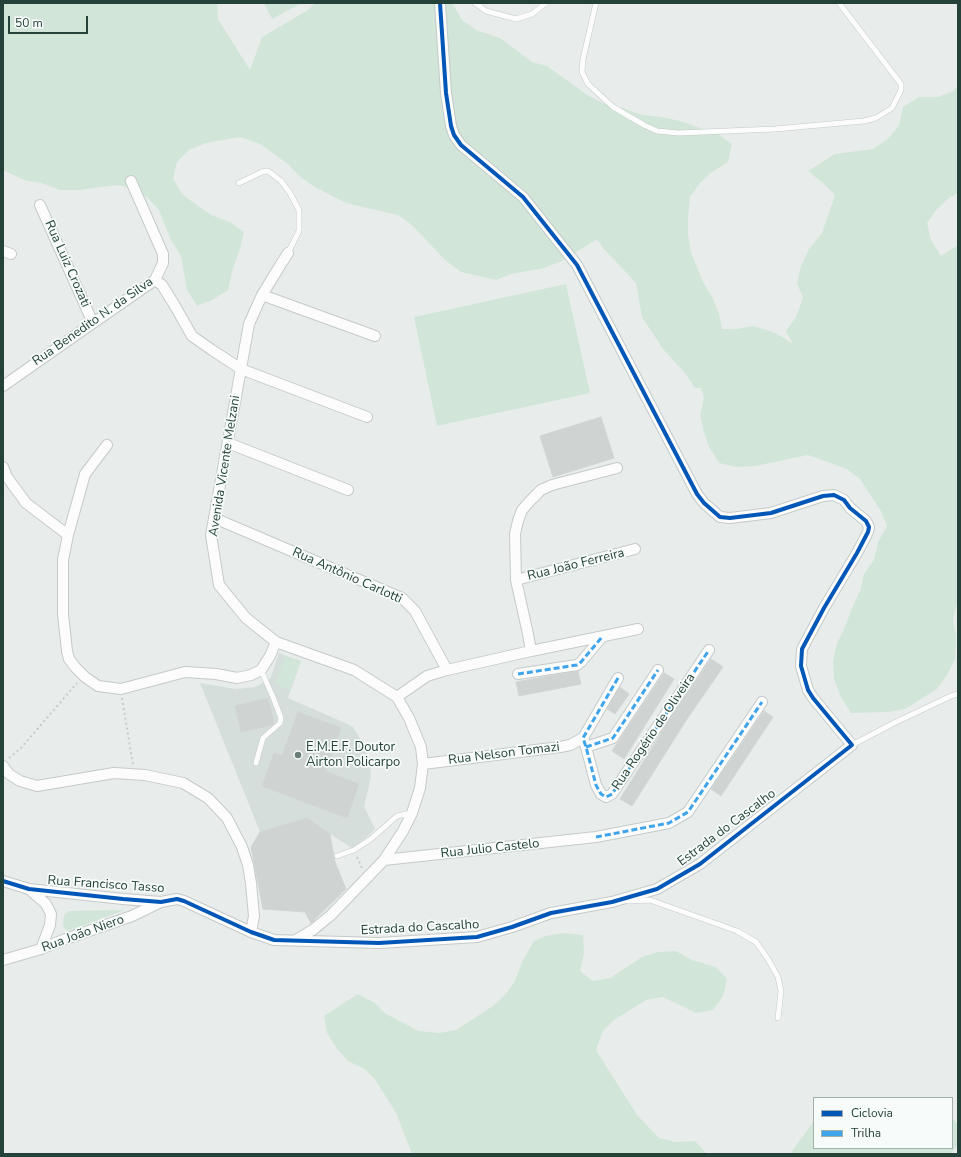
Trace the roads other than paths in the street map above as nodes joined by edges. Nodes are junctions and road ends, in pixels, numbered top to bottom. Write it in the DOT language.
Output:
graph roads {
  1 [pos="440,3"];
  2 [pos="475,3"];
  3 [pos="546,3"];
  4 [pos="596,3"];
  5 [pos="839,3"];
  6 [pos="131,181"];
  7 [pos="239,183"];
  8 [pos="40,205"];
  9 [pos="288,254"];
  10 [pos="155,280"];
  11 [pos="262,295"];
  12 [pos="93,322"];
  13 [pos="375,336"];
  14 [pos="241,369"];
  15 [pos="3,386"];
  16 [pos="366,417"];
  17 [pos="228,443"];
  18 [pos="107,445"];
  19 [pos="3,467"];
  20 [pos="617,468"];
  21 [pos="348,490"];
  22 [pos="214,518"];
  23 [pos="68,535"];
  24 [pos="636,549"];
  25 [pos="516,580"];
  26 [pos="638,630"];
  27 [pos="602,637"];
  28 [pos="276,642"];
  29 [pos="709,650"];
  30 [pos="531,651"];
  31 [pos="261,670"];
  32 [pos="446,670"];
  33 [pos="658,670"];
  34 [pos="518,674"];
  35 [pos="618,678"];
  36 [pos="958,694"];
  37 [pos="397,697"];
  38 [pos="762,702"];
  39 [pos="584,743"];
  40 [pos="852,745"];
  41 [pos="6,762"];
  42 [pos="256,763"];
  43 [pos="423,764"];
  44 [pos="412,813"];
  45 [pos="337,856"];
  46 [pos="384,860"];
  47 [pos="3,882"];
  48 [pos="29,889"];
  49 [pos="161,902"];
  50 [pos="612,902"];
  51 [pos="251,932"];
  52 [pos="295,940"];
  53 [pos="41,949"];
  54 [pos="3,960"];
  55 [pos="778,1018"];
  1 -- 40 [label="street"];
  2 -- 3 [label="lane"];
  4 -- 5 [label="lane"];
  6 -- 10 [label="street, Rua Benedito N. da Silva"];
  7 -- 9 [label="lane"];
  8 -- 12 [label="street, Rua Luiz Crozati"];
  9 -- 11 [label="street, Avenida Vicente Melzani"];
  10 -- 12 [label="street, Rua Benedito N. da Silva"];
  10 -- 14 [label="street"];
  11 -- 13 [label="street"];
  11 -- 14 [label="street, Avenida Vicente Melzani"];
  12 -- 15 [label="street, Rua Benedito N. da Silva"];
  14 -- 16 [label="street"];
  14 -- 17 [label="street, Avenida Vicente Melzani"];
  17 -- 21 [label="street"];
  17 -- 22 [label="street, Avenida Vicente Melzani"];
  18 -- 23 [label="street"];
  19 -- 23 [label="street"];
  20 -- 25 [label="street"];
  22 -- 28 [label="street, Avenida Vicente Melzani"];
  22 -- 32 [label="street, Rua Antônio Carlotti"];
  23 -- 31 [label="street"];
  24 -- 25 [label="street, Rua João Ferreira"];
  25 -- 30 [label="street"];
  26 -- 27 [label="street"];
  27 -- 30 [label="street"];
  27 -- 34 [label="street"];
  28 -- 31 [label="street"];
  28 -- 37 [label="street, Avenida Vicente Melzani"];
  29 -- 39 [label="street, Rua Rogério de Oliveira"];
  30 -- 32 [label="street"];
  31 -- 42 [label="lane"];
  32 -- 37 [label="street"];
  33 -- 39 [label="street, Rua Nelson Tomazi"];
  35 -- 39 [label="street"];
  36 -- 40 [label="lane, Estrada do Cascalho"];
  37 -- 43 [label="street, Avenida Vicente Melzani"];
  38 -- 46 [label="street, Rua Julio Castelo"];
  39 -- 43 [label="street, Rua Nelson Tomazi"];
  40 -- 50 [label="street, Estrada do Cascalho"];
  41 -- 51 [label="street"];
  43 -- 44 [label="street, Avenida Vicente Melzani"];
  44 -- 45 [label="lane"];
  44 -- 46 [label="street, Avenida Vicente Melzani"];
  46 -- 52 [label="street, Avenida Vicente Melzani"];
  47 -- 48 [label="street, Rua Francisco Tasso"];
  48 -- 49 [label="street, Rua Francisco Tasso"];
  48 -- 53 [label="street"];
  49 -- 51 [label="street, Rua Francisco Tasso"];
  49 -- 53 [label="street, Rua João Niero"];
  50 -- 52 [label="street, Estrada do Cascalho"];
  50 -- 55 [label="lane"];
  51 -- 52 [label="street, Rua Francisco Tasso"];
  53 -- 54 [label="street, Rua João Niero"];
}
